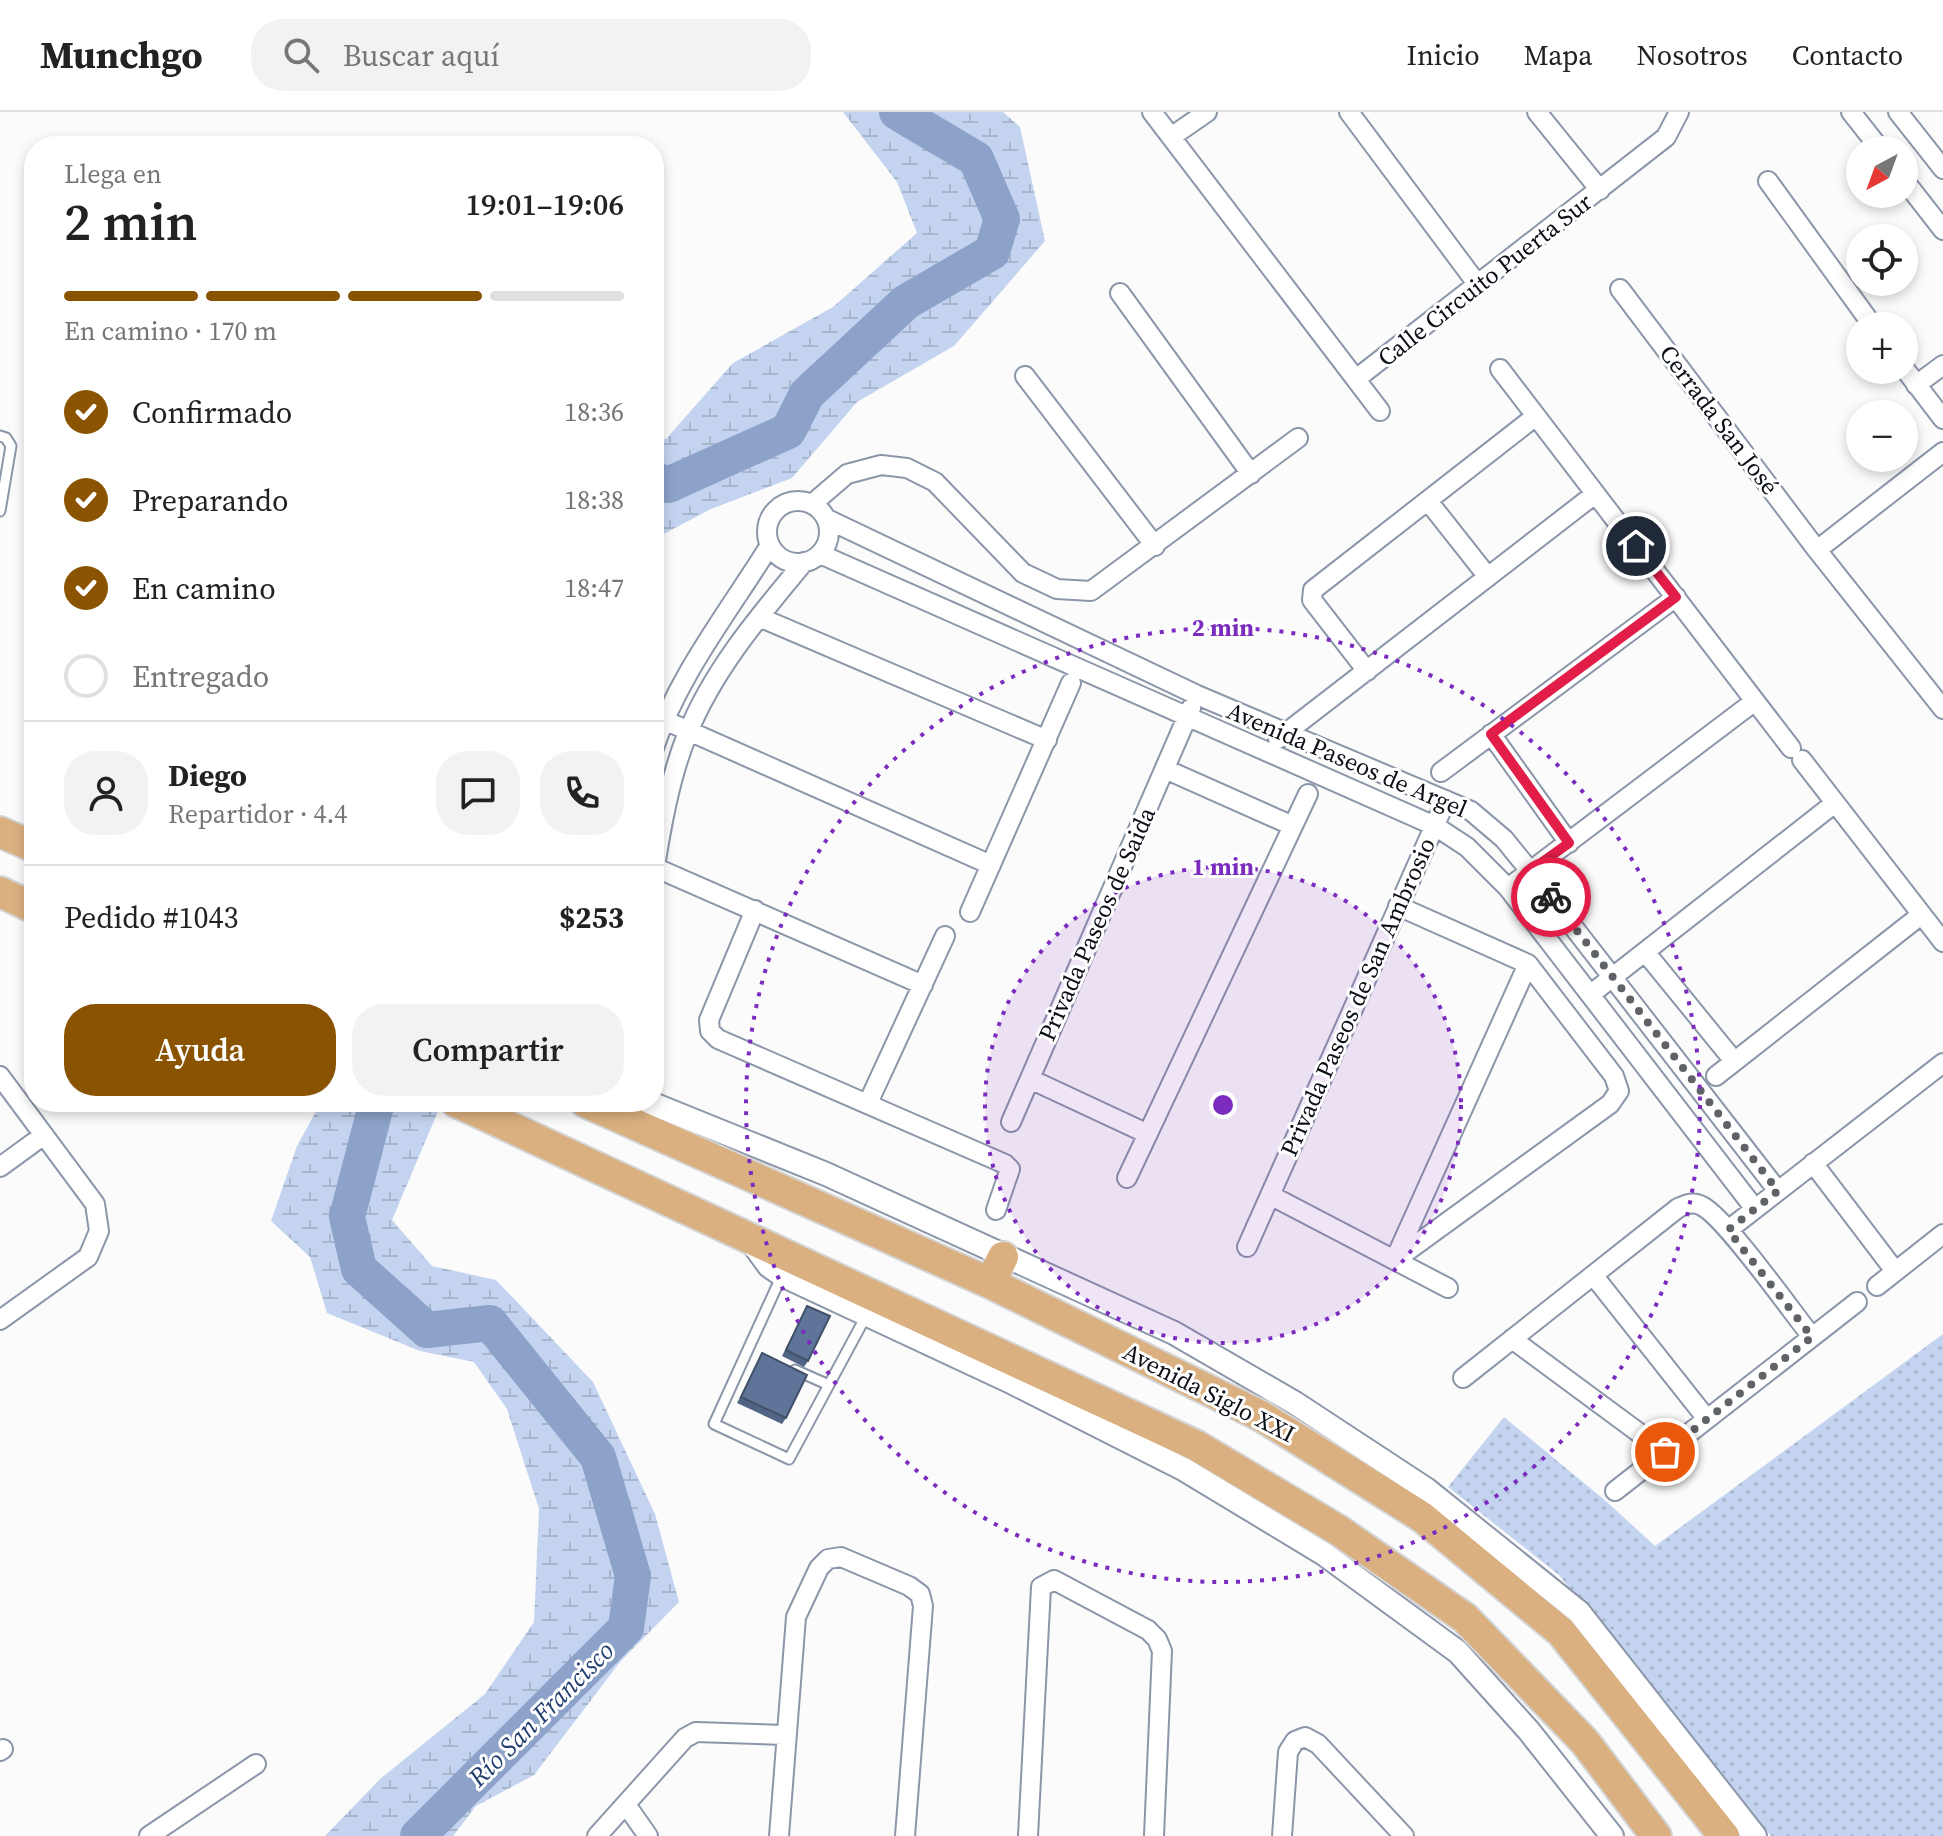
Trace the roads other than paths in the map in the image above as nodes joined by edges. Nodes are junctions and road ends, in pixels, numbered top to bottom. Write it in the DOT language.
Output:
graph roads {
  1 [pos="1152,112"];
  2 [pos="1207,112"];
  3 [pos="1349,112"];
  4 [pos="1537,112"];
  5 [pos="1679,112"];
  6 [pos="1851,112"];
  7 [pos="1898,112"];
  8 [pos="1870,136"];
  9 [pos="1171,137"];
  10 [pos="1943,169"];
  11 [pos="1768,181"];
  12 [pos="1600,190"];
  13 [pos="1918,198"];
  14 [pos="1943,230"];
  15 [pos="1478,285"];
  16 [pos="1620,289"];
  17 [pos="1120,293"];
  18 [pos="1863,312"];
  19 [pos="1943,365"];
  20 [pos="1500,369"];
  21 [pos="1025,376"];
  22 [pos="1356,379"];
  23 [pos="1916,385"];
  24 [pos="1380,411"];
  25 [pos="1941,413"];
  26 [pos="1536,416"];
  27 [pos="0,436"];
  28 [pos="1298,438"];
  29 [pos="1943,452"];
  30 [pos="1251,474"];
  31 [pos="1595,494"];
  32 [pos="1428,501"];
  33 [pos="812,504"];
  34 [pos="0,511"];
  35 [pos="827,519"];
  36 [pos="770,545"];
  37 [pos="1155,546"];
  38 [pos="1817,550"];
  39 [pos="812,558"];
  40 [pos="1488,577"];
  41 [pos="1676,597"];
  42 [pos="759,617"];
  43 [pos="1367,671"];
  44 [pos="1074,675"];
  45 [pos="1197,695"];
  46 [pos="1755,701"];
  47 [pos="1943,709"];
  48 [pos="1187,718"];
  49 [pos="664,720"];
  50 [pos="688,731"];
  51 [pos="1284,733"];
  52 [pos="1491,734"];
  53 [pos="1047,740"];
  54 [pos="1265,752"];
  55 [pos="1165,769"];
  56 [pos="1441,772"];
  57 [pos="1308,794"];
  58 [pos="1446,800"];
  59 [pos="1835,803"];
  60 [pos="1293,826"];
  61 [pos="1435,826"];
  62 [pos="664,828"];
  63 [pos="0,832"];
  64 [pos="24,842"];
  65 [pos="1569,843"];
  66 [pos="991,865"];
  67 [pos="1530,871"];
  68 [pos="664,873"];
  69 [pos="1508,888"];
  70 [pos="0,892"];
  71 [pos="24,903"];
  72 [pos="1398,906"];
  73 [pos="755,910"];
  74 [pos="970,912"];
  75 [pos="1921,915"];
  76 [pos="945,936"];
  77 [pos="1943,942"];
  78 [pos="1646,953"];
  79 [pos="1528,964"];
  80 [pos="1614,977"];
  81 [pos="923,985"];
  82 [pos="1591,994"];
  83 [pos="1734,1061"];
  84 [pos="1943,1063"];
  85 [pos="0,1076"];
  86 [pos="1716,1076"];
  87 [pos="1030,1079"];
  88 [pos="868,1103"];
  89 [pos="24,1108"];
  90 [pos="664,1108"];
  91 [pos="27,1112"];
  92 [pos="478,1112"];
  93 [pos="610,1112"];
  94 [pos="1011,1122"];
  95 [pos="1148,1134"];
  96 [pos="44,1135"];
  97 [pos="1813,1163"];
  98 [pos="0,1167"];
  99 [pos="1127,1178"];
  100 [pos="1778,1191"];
  101 [pos="1270,1195"];
  102 [pos="1755,1209"];
  103 [pos="996,1210"];
  104 [pos="1728,1230"];
  105 [pos="1943,1234"];
  106 [pos="747,1236"];
  107 [pos="1247,1247"];
  108 [pos="1395,1260"];
  109 [pos="997,1270"];
  110 [pos="1895,1271"];
  111 [pos="782,1275"];
  112 [pos="1593,1275"];
  113 [pos="1877,1286"];
  114 [pos="1448,1288"];
  115 [pos="1857,1302"];
  116 [pos="872,1305"];
  117 [pos="0,1320"];
  118 [pos="1812,1337"];
  119 [pos="1512,1339"];
  120 [pos="748,1349"];
  121 [pos="762,1355"];
  122 [pos="789,1367"];
  123 [pos="1463,1378"];
  124 [pos="829,1385"];
  125 [pos="1707,1419"];
  126 [pos="1665,1452"];
  127 [pos="1615,1491"];
  128 [pos="1331,1542"];
  129 [pos="1570,1622"];
  130 [pos="785,1735"];
  131 [pos="256,1764"];
  132 [pos="627,1806"];
  133 [pos="149,1836"];
  134 [pos="597,1836"];
  135 [pos="648,1836"];
  136 [pos="779,1836"];
  137 [pos="905,1836"];
  138 [pos="1028,1836"];
  139 [pos="1154,1836"];
  140 [pos="1282,1836"];
  141 [pos="1404,1836"];
  142 [pos="1612,1836"];
  143 [pos="1656,1836"];
  144 [pos="1724,1836"];
  145 [pos="1755,1836"];
  1 -- 9 [label="street, Calle Circuito Puerta Sur"];
  2 -- 9 [label="street"];
  3 -- 15 [label="street"];
  4 -- 12 [label="street"];
  5 -- 12 [label="street, Calle Circuito Puerta Sur"];
  6 -- 8 [label="street"];
  7 -- 10 [label="street"];
  9 -- 22 [label="street, Calle Circuito Puerta Sur"];
  11 -- 18 [label="street"];
  12 -- 15 [label="street, Calle Circuito Puerta Sur"];
  13 -- 14 [label="street"];
  15 -- 22 [label="street, Calle Circuito Puerta Sur"];
  16 -- 38 [label="street, Cerrada San José"];
  17 -- 30 [label="street"];
  19 -- 23 [label="street"];
  20 -- 26 [label="street"];
  21 -- 37 [label="street"];
  22 -- 24 [label="street"];
  23 -- 25 [label="street"];
  26 -- 31 [label="street"];
  26 -- 32 [label="street"];
  27 -- 34 [label="lane"];
  28 -- 30 [label="street"];
  29 -- 38 [label="street"];
  30 -- 37 [label="street"];
  31 -- 40 [label="street"];
  31 -- 41 [label="street"];
  32 -- 40 [label="street"];
  32 -- 43 [label="street"];
  33 -- 35 [label="street"];
  33 -- 36 [label="street"];
  33 -- 37 [label="street"];
  35 -- 39 [label="street"];
  35 -- 45 [label="street, Avenida Paseos de Argel"];
  36 -- 39 [label="street"];
  36 -- 49 [label="street"];
  38 -- 47 [label="street, Cerrada San José"];
  39 -- 42 [label="street"];
  39 -- 44 [label="street, Avenida Paseos de Argel"];
  40 -- 43 [label="street"];
  41 -- 46 [label="street"];
  41 -- 52 [label="street"];
  42 -- 50 [label="street"];
  42 -- 53 [label="street"];
  43 -- 51 [label="street"];
  44 -- 48 [label="street, Avenida Paseos de Argel"];
  44 -- 53 [label="street"];
  45 -- 48 [label="street, Privada Paseos de Saida"];
  45 -- 51 [label="street, Avenida Paseos de Argel"];
  46 -- 59 [label="street"];
  46 -- 65 [label="street"];
  48 -- 54 [label="street, Avenida Paseos de Argel"];
  48 -- 55 [label="street, Privada Paseos de Saida"];
  49 -- 50 [label="street"];
  50 -- 62 [label="street"];
  50 -- 66 [label="street"];
  51 -- 54 [label="street"];
  51 -- 58 [label="street, Avenida Paseos de Argel"];
  52 -- 56 [label="street"];
  52 -- 65 [label="street"];
  53 -- 66 [label="street"];
  54 -- 61 [label="street, Avenida Paseos de Argel"];
  55 -- 60 [label="street"];
  55 -- 87 [label="street, Privada Paseos de Saida"];
  57 -- 60 [label="street"];
  58 -- 61 [label="street, Privada Paseos de San Ambrosio"];
  58 -- 67 [label="street, Avenida Paseos de Argel"];
  59 -- 75 [label="street"];
  59 -- 78 [label="street"];
  60 -- 95 [label="street"];
  61 -- 69 [label="street, Avenida Paseos de Argel"];
  61 -- 72 [label="street, Privada Paseos de San Ambrosio"];
  63 -- 64 [label="highway"];
  65 -- 67 [label="street"];
  66 -- 74 [label="street"];
  67 -- 69 [label="street"];
  67 -- 80 [label="street, Avenida Paseos de Argel"];
  68 -- 73 [label="street"];
  69 -- 82 [label="street, Avenida Paseos de Argel"];
  70 -- 71 [label="highway"];
  72 -- 79 [label="street"];
  72 -- 101 [label="street, Privada Paseos de San Ambrosio"];
  73 -- 81 [label="street"];
  73 -- 88 [label="street"];
  75 -- 77 [label="street"];
  75 -- 83 [label="street"];
  76 -- 81 [label="street"];
  78 -- 80 [label="street"];
  78 -- 83 [label="street"];
  79 -- 108 [label="street"];
  79 -- 108 [label="street"];
  80 -- 82 [label="street"];
  80 -- 100 [label="street, Avenida Paseos de Argel"];
  81 -- 88 [label="street"];
  82 -- 102 [label="street, Avenida Paseos de Argel"];
  83 -- 86 [label="street"];
  84 -- 97 [label="street"];
  85 -- 89 [label="street"];
  87 -- 94 [label="street, Privada Paseos de Saida"];
  87 -- 95 [label="street"];
  88 -- 103 [label="street"];
  90 -- 109 [label="street, Avenida Siglo XXI"];
  91 -- 96 [label="street"];
  92 -- 106 [label="highway"];
  93 -- 109 [label="highway, Avenida Siglo XXI"];
  95 -- 99 [label="street"];
  96 -- 98 [label="street"];
  96 -- 117 [label="street"];
  97 -- 100 [label="street"];
  97 -- 110 [label="street"];
  100 -- 102 [label="street"];
  101 -- 107 [label="street, Privada Paseos de San Ambrosio"];
  101 -- 108 [label="street"];
  102 -- 104 [label="street"];
  104 -- 112 [label="street"];
  104 -- 118 [label="street"];
  105 -- 110 [label="street"];
  106 -- 111 [label="street"];
  106 -- 116 [label="highway"];
  108 -- 114 [label="street"];
  109 -- 129 [label="highway, Avenida Siglo XXI"];
  110 -- 113 [label="street"];
  111 -- 116 [label="street"];
  111 -- 120 [label="lane"];
  112 -- 119 [label="street"];
  112 -- 125 [label="street"];
  115 -- 118 [label="street"];
  116 -- 124 [label="lane"];
  116 -- 128 [label="highway"];
  118 -- 125 [label="street"];
  119 -- 123 [label="street"];
  119 -- 126 [label="street"];
  120 -- 121 [label="lane"];
  120 -- 124 [label="lane"];
  122 -- 124 [label="lane"];
  125 -- 126 [label="street"];
  126 -- 127 [label="street"];
  128 -- 142 [label="street"];
  128 -- 143 [label="highway"];
  129 -- 144 [label="highway, Avenida Siglo XXI"];
  129 -- 145 [label="street, Avenida Siglo XXI"];
  130 -- 132 [label="street"];
  130 -- 136 [label="street"];
  130 -- 137 [label="street"];
  131 -- 133 [label="street"];
  132 -- 134 [label="street"];
  132 -- 135 [label="street"];
  138 -- 139 [label="street"];
  140 -- 141 [label="street"];
}
